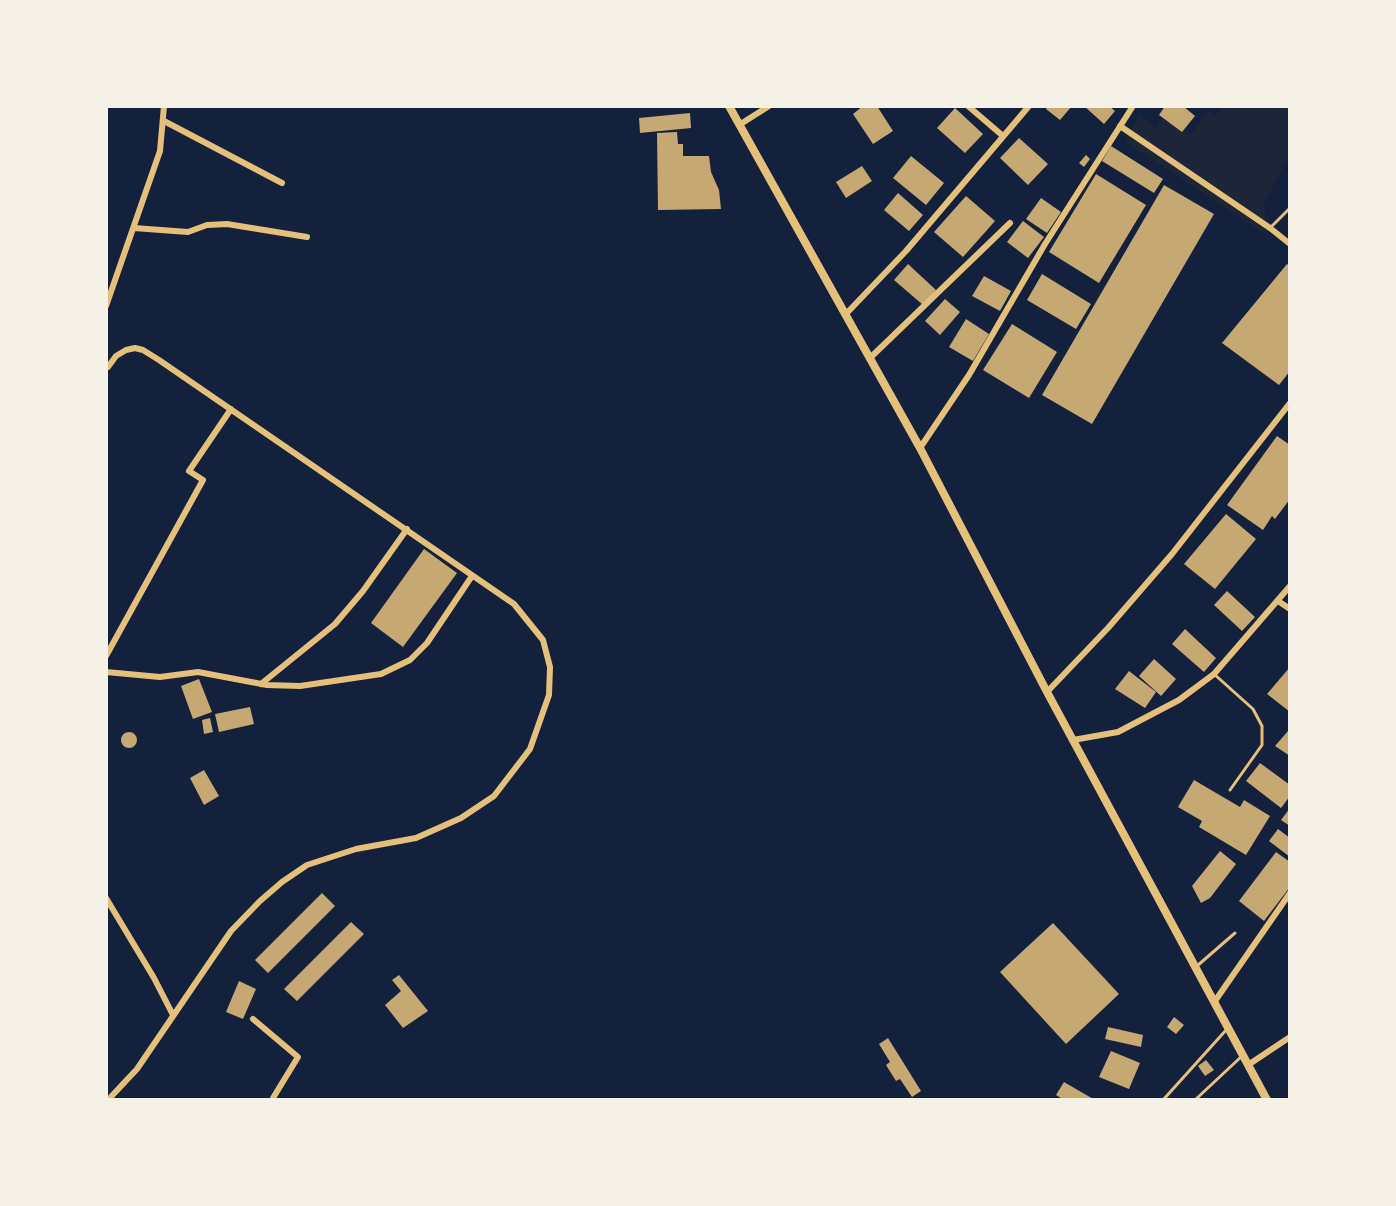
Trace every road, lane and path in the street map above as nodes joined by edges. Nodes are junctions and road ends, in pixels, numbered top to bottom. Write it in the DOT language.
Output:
graph roads {
  1 [pos="165,106"];
  2 [pos="729,106"];
  3 [pos="769,106"];
  4 [pos="968,106"];
  5 [pos="1029,106"];
  6 [pos="1133,106"];
  7 [pos="164,121"];
  8 [pos="739,125"];
  9 [pos="1120,126"];
  10 [pos="1004,136"];
  11 [pos="282,183"];
  12 [pos="1290,208"];
  13 [pos="1010,223"];
  14 [pos="134,228"];
  15 [pos="1270,228"];
  16 [pos="307,237"];
  17 [pos="1290,244"];
  18 [pos="106,306"];
  19 [pos="845,315"];
  20 [pos="870,358"];
  21 [pos="108,367"];
  22 [pos="1290,403"];
  23 [pos="231,409"];
  24 [pos="920,447"];
  25 [pos="407,529"];
  26 [pos="472,576"];
  27 [pos="1290,586"];
  28 [pos="1278,601"];
  29 [pos="1290,609"];
  30 [pos="106,656"];
  31 [pos="106,672"];
  32 [pos="1214,674"];
  33 [pos="261,684"];
  34 [pos="1047,692"];
  35 [pos="1073,740"];
  36 [pos="1230,790"];
  37 [pos="1290,893"];
  38 [pos="106,897"];
  39 [pos="1235,933"];
  40 [pos="1196,967"];
  41 [pos="1215,1001"];
  42 [pos="173,1015"];
  43 [pos="253,1019"];
  44 [pos="1228,1028"];
  45 [pos="1290,1037"];
  46 [pos="1243,1055"];
  47 [pos="1248,1065"];
  48 [pos="108,1100"];
  49 [pos="275,1100"];
  50 [pos="1162,1100"];
  51 [pos="1195,1100"];
  52 [pos="1267,1100"];
  1 -- 7 [label="street"];
  2 -- 8 [label="street"];
  3 -- 8 [label="street"];
  4 -- 10 [label="street"];
  5 -- 10 [label="street"];
  6 -- 9 [label="street"];
  7 -- 11 [label="street"];
  7 -- 14 [label="street"];
  8 -- 19 [label="street"];
  9 -- 15 [label="street"];
  9 -- 24 [label="street"];
  10 -- 19 [label="street"];
  12 -- 15 [label="lane"];
  13 -- 20 [label="street"];
  14 -- 16 [label="street"];
  14 -- 18 [label="street"];
  15 -- 17 [label="street"];
  19 -- 20 [label="street"];
  20 -- 24 [label="street"];
  21 -- 23 [label="street"];
  22 -- 34 [label="street"];
  23 -- 25 [label="street"];
  23 -- 30 [label="street"];
  24 -- 34 [label="street"];
  25 -- 26 [label="street"];
  25 -- 33 [label="street"];
  26 -- 33 [label="street"];
  26 -- 42 [label="street"];
  27 -- 28 [label="street"];
  28 -- 29 [label="street"];
  28 -- 32 [label="street"];
  31 -- 33 [label="street"];
  32 -- 35 [label="street"];
  32 -- 36 [label="lane"];
  34 -- 35 [label="street"];
  35 -- 40 [label="street"];
  37 -- 41 [label="street"];
  38 -- 42 [label="street"];
  39 -- 40 [label="lane"];
  40 -- 41 [label="street"];
  41 -- 44 [label="street"];
  42 -- 48 [label="street"];
  43 -- 49 [label="street"];
  44 -- 46 [label="street"];
  44 -- 50 [label="lane"];
  45 -- 47 [label="street"];
  46 -- 47 [label="street"];
  46 -- 51 [label="lane"];
  47 -- 52 [label="street"];
}
